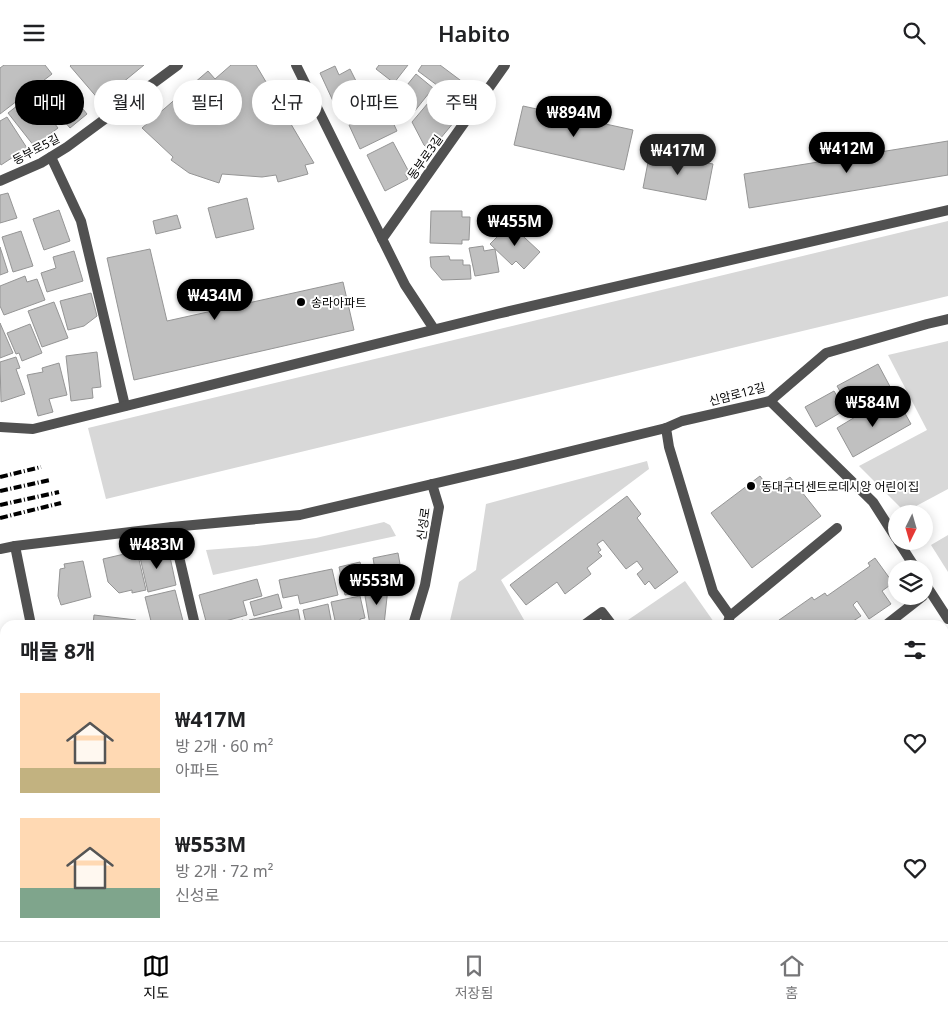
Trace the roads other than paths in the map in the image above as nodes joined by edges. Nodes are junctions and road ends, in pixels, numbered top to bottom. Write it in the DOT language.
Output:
graph roads {
  1 [pos="178,65"];
  2 [pos="296,65"];
  3 [pos="505,65"];
  4 [pos="51,157"];
  5 [pos="0,181"];
  6 [pos="948,210"];
  7 [pos="382,239"];
  8 [pos="948,319"];
  9 [pos="434,329"];
  10 [pos="770,401"];
  11 [pos="125,406"];
  12 [pos="0,427"];
  13 [pos="666,428"];
  14 [pos="432,484"];
  15 [pos="888,526"];
  16 [pos="172,527"];
  17 [pos="837,529"];
  18 [pos="15,546"];
  19 [pos="0,549"];
  20 [pos="933,601"];
  21 [pos="909,605"];
  22 [pos="948,619"];
  23 [pos="29,620"];
  24 [pos="194,620"];
  25 [pos="414,620"];
  26 [pos="591,620"];
  27 [pos="608,620"];
  28 [pos="728,620"];
  29 [pos="892,620"];
  1 -- 4 [label="street, 동부로5길"];
  2 -- 7 [label="street"];
  3 -- 7 [label="street, 동부로3길"];
  4 -- 5 [label="street, 동부로5길"];
  4 -- 11 [label="street"];
  6 -- 9 [label="street"];
  7 -- 9 [label="street"];
  8 -- 10 [label="street, 신암로12길"];
  9 -- 11 [label="street"];
  10 -- 13 [label="street, 신암로12길"];
  10 -- 15 [label="street"];
  11 -- 12 [label="street"];
  13 -- 14 [label="street, 신암로12길"];
  13 -- 28 [label="street"];
  14 -- 16 [label="street, 신암로12길"];
  14 -- 25 [label="street, 신성로"];
  16 -- 18 [label="street, 신암로12길"];
  16 -- 24 [label="street"];
  17 -- 28 [label="street"];
  18 -- 19 [label="street, 신암로12길"];
  18 -- 23 [label="street"];
  20 -- 22 [label="street"];
  21 -- 29 [label="street"];
  26 -- 27 [label="street"];
}
